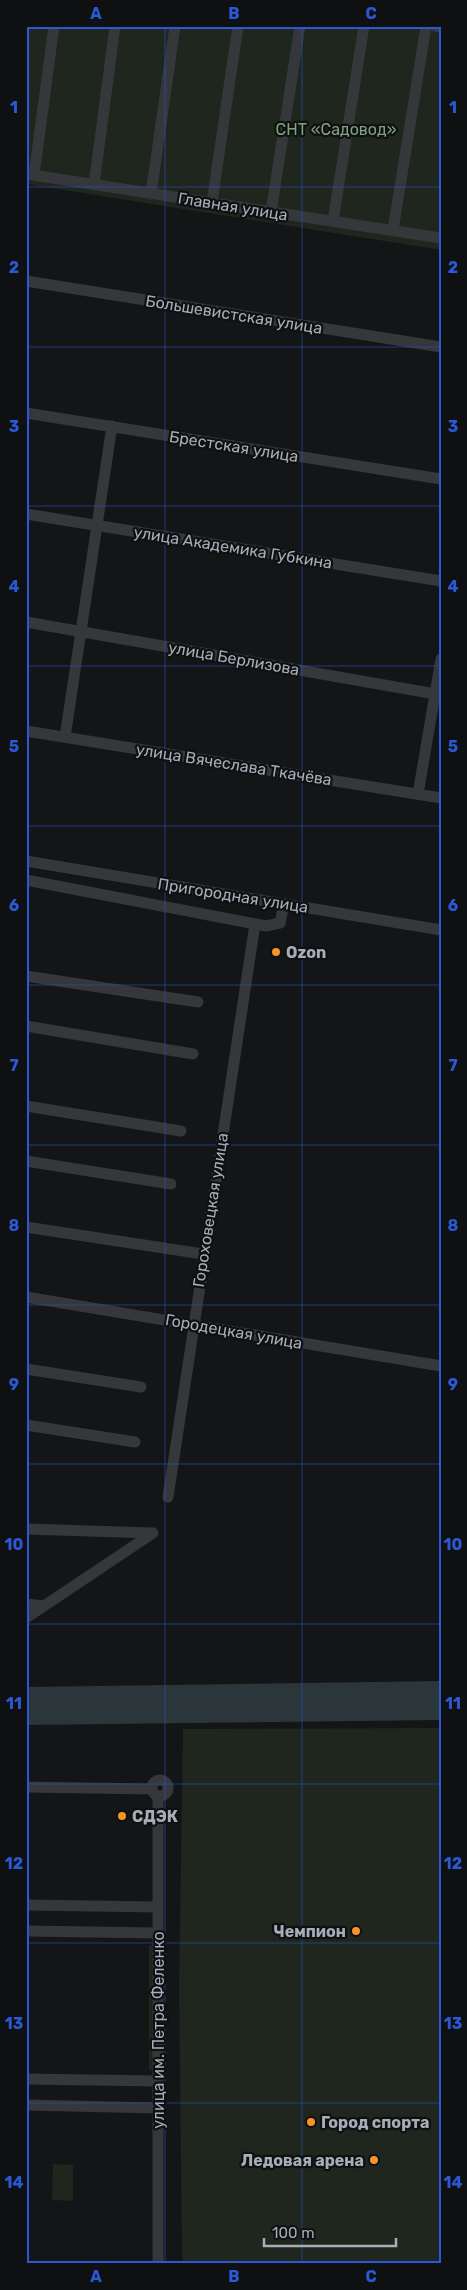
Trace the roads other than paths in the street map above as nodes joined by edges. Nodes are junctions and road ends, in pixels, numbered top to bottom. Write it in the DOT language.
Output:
graph roads {
  1 [pos="54,26"];
  2 [pos="115,26"];
  3 [pos="175,26"];
  4 [pos="238,26"];
  5 [pos="300,26"];
  6 [pos="364,26"];
  7 [pos="426,26"];
  8 [pos="435,26"];
  9 [pos="441,27"];
  10 [pos="30,174"];
  11 [pos="94,185"];
  12 [pos="151,194"];
  13 [pos="212,202"];
  14 [pos="271,212"];
  15 [pos="333,220"];
  16 [pos="393,230"];
  17 [pos="441,238"];
  18 [pos="26,281"];
  19 [pos="441,347"];
  20 [pos="26,413"];
  21 [pos="112,426"];
  22 [pos="441,479"];
  23 [pos="26,514"];
  24 [pos="97,526"];
  25 [pos="441,581"];
  26 [pos="26,622"];
  27 [pos="81,631"];
  28 [pos="441,659"];
  29 [pos="438,694"];
  30 [pos="26,731"];
  31 [pos="65,737"];
  32 [pos="418,794"];
  33 [pos="441,798"];
  34 [pos="26,861"];
  35 [pos="57,866"];
  36 [pos="26,880"];
  37 [pos="54,885"];
  38 [pos="284,904"];
  39 [pos="255,924"];
  40 [pos="441,930"];
  41 [pos="26,976"];
  42 [pos="198,1002"];
  43 [pos="26,1026"];
  44 [pos="193,1054"];
  45 [pos="26,1106"];
  46 [pos="181,1131"];
  47 [pos="26,1161"];
  48 [pos="172,1184"];
  49 [pos="26,1227"];
  50 [pos="203,1254"];
  51 [pos="26,1297"];
  52 [pos="192,1324"];
  53 [pos="441,1366"];
  54 [pos="26,1369"];
  55 [pos="140,1387"];
  56 [pos="26,1425"];
  57 [pos="135,1442"];
  58 [pos="168,1497"];
  59 [pos="26,1529"];
  60 [pos="26,1604"];
  61 [pos="44,1606"];
  62 [pos="26,1618"];
  63 [pos="26,1787"];
  64 [pos="26,1905"];
  65 [pos="157,1907"];
  66 [pos="26,1931"];
  67 [pos="157,1933"];
  68 [pos="26,2079"];
  69 [pos="158,2081"];
  70 [pos="26,2105"];
  71 [pos="158,2108"];
  72 [pos="158,2264"];
  1 -- 10 [label="street"];
  2 -- 11 [label="street"];
  3 -- 12 [label="street"];
  4 -- 13 [label="street"];
  5 -- 14 [label="street"];
  6 -- 15 [label="street"];
  7 -- 16 [label="street"];
  8 -- 9 [label="street"];
  10 -- 11 [label="street, Главная улица"];
  11 -- 12 [label="street, Главная улица"];
  12 -- 13 [label="street, Главная улица"];
  13 -- 14 [label="street, Главная улица"];
  14 -- 15 [label="street, Главная улица"];
  15 -- 16 [label="street, Главная улица"];
  16 -- 17 [label="street, Главная улица"];
  18 -- 19 [label="street, Большевистская улица"];
  20 -- 21 [label="street, Брестская улица"];
  21 -- 22 [label="street, Брестская улица"];
  21 -- 24 [label="street"];
  23 -- 24 [label="street, улица Академика Губкина"];
  24 -- 25 [label="street, улица Академика Губкина"];
  24 -- 27 [label="street"];
  26 -- 27 [label="street, улица Берлизова"];
  27 -- 29 [label="street, улица Берлизова"];
  27 -- 31 [label="street"];
  28 -- 29 [label="street"];
  29 -- 32 [label="street"];
  30 -- 31 [label="street, улица Вячеслава Ткачёва"];
  31 -- 32 [label="street, улица Вячеслава Ткачёва"];
  32 -- 33 [label="street, улица Вячеслава Ткачёва"];
  34 -- 35 [label="street, Пригородная улица"];
  35 -- 37 [label="street"];
  35 -- 38 [label="street, Пригородная улица"];
  36 -- 37 [label="street"];
  37 -- 39 [label="street"];
  38 -- 39 [label="street"];
  38 -- 40 [label="street, Пригородная улица"];
  39 -- 50 [label="street, Гороховецкая улица"];
  41 -- 42 [label="street"];
  43 -- 44 [label="street"];
  45 -- 46 [label="street"];
  47 -- 48 [label="street"];
  49 -- 50 [label="street"];
  50 -- 52 [label="street, Гороховецкая улица"];
  51 -- 52 [label="street, Городецкая улица"];
  52 -- 53 [label="street, Городецкая улица"];
  52 -- 58 [label="street, Гороховецкая улица"];
  54 -- 55 [label="street"];
  56 -- 57 [label="street"];
  59 -- 61 [label="street"];
  60 -- 61 [label="street"];
  61 -- 62 [label="street"];
  63 -- 65 [label="street, улица им. Петра Феленко"];
  64 -- 65 [label="street"];
  65 -- 67 [label="street, улица им. Петра Феленко"];
  66 -- 67 [label="street"];
  67 -- 69 [label="street, улица им. Петра Феленко"];
  68 -- 69 [label="street"];
  69 -- 71 [label="street, улица им. Петра Феленко"];
  70 -- 71 [label="street"];
  71 -- 72 [label="street, улица им. Петра Феленко"];
}
